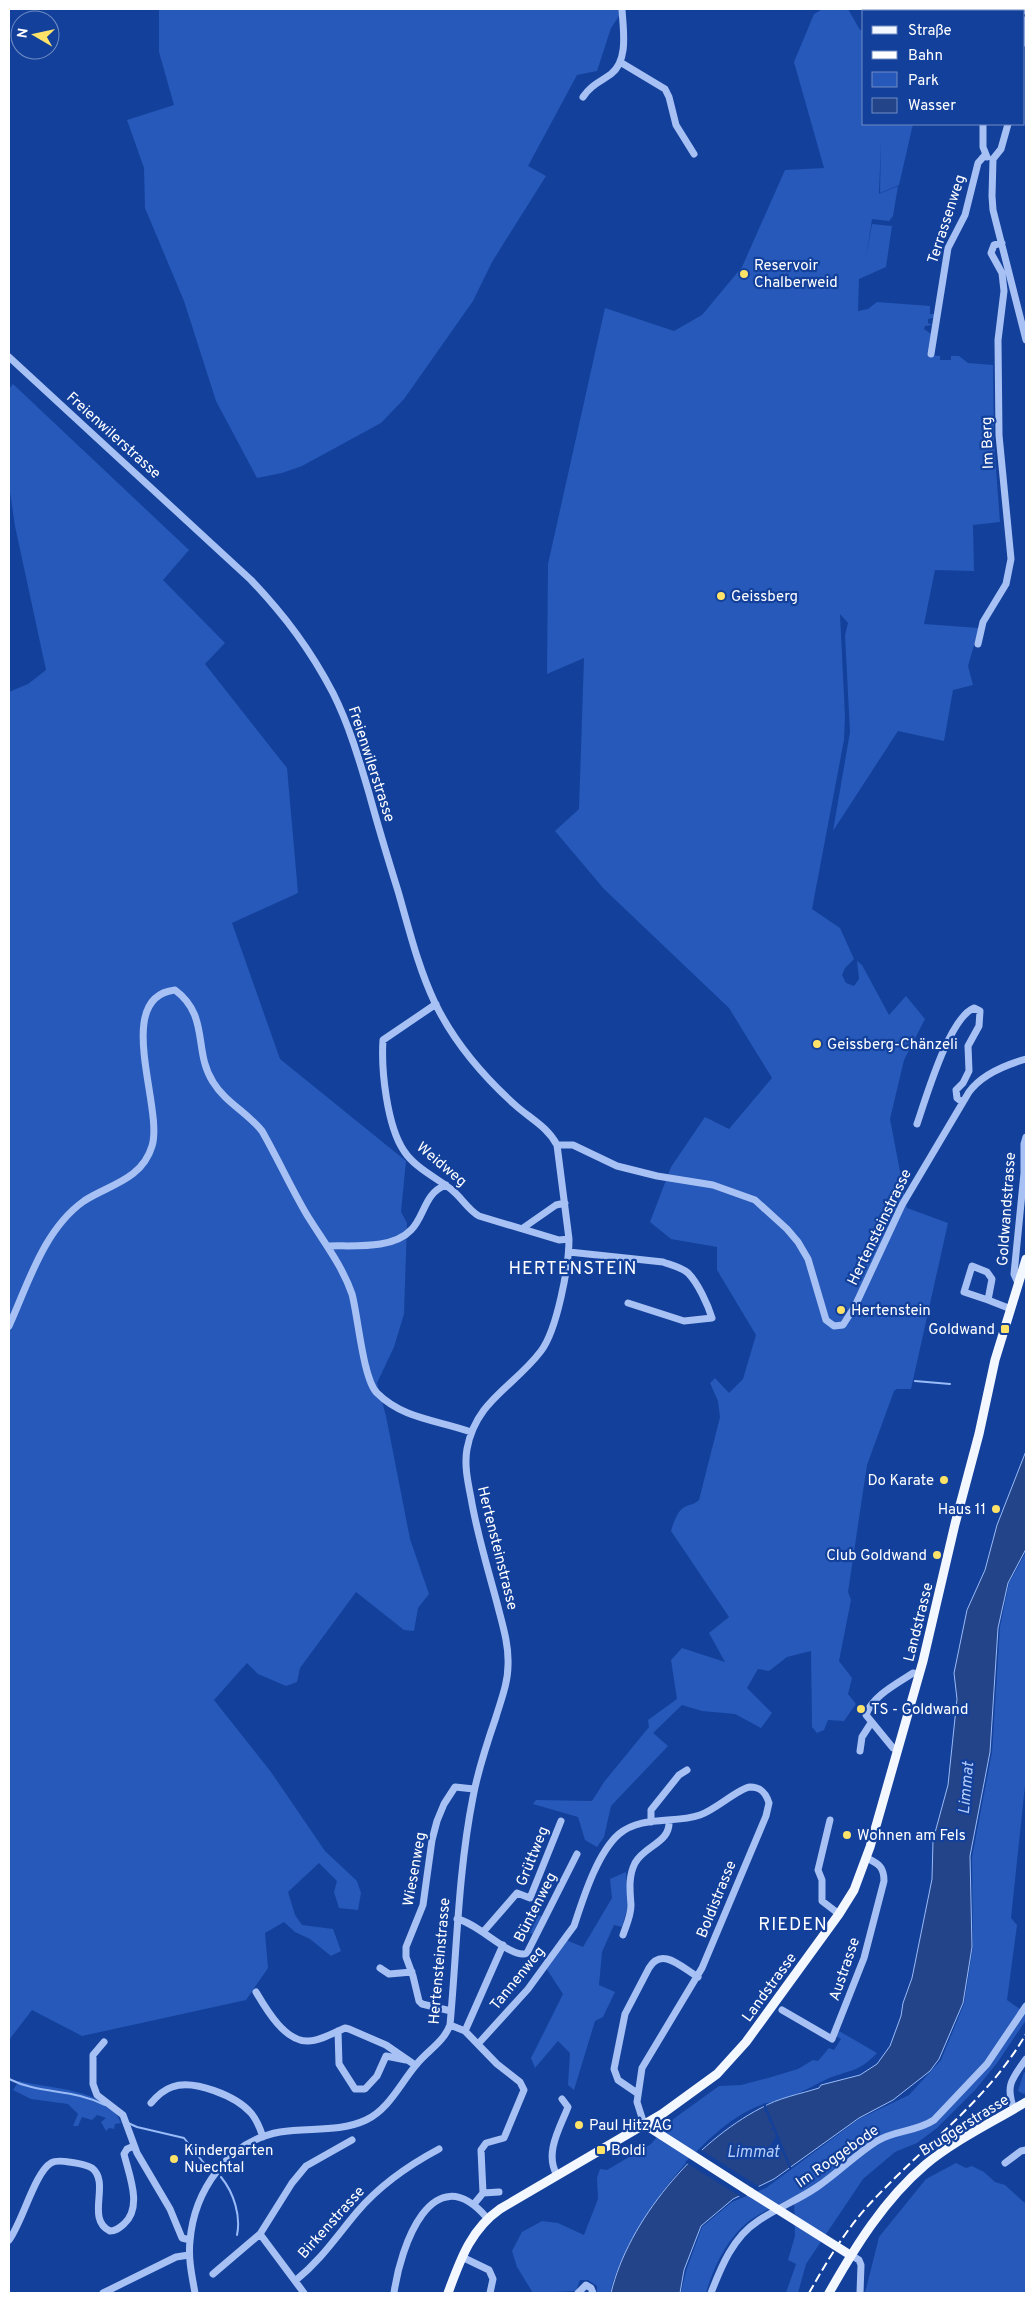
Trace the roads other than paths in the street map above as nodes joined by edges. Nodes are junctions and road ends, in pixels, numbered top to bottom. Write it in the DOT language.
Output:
graph roads {
  1 [pos="622,9"];
  2 [pos="620,62"];
  3 [pos="584,97"];
  4 [pos="983,125"];
  5 [pos="1008,125"];
  6 [pos="694,154"];
  7 [pos="985,155"];
  8 [pos="994,159"];
  9 [pos="1002,243"];
  10 [pos="1026,340"];
  11 [pos="931,354"];
  12 [pos="9,357"];
  13 [pos="978,644"];
  14 [pos="436,1004"];
  15 [pos="1026,1059"];
  16 [pos="962,1102"];
  17 [pos="917,1124"];
  18 [pos="1026,1137"];
  19 [pos="558,1145"];
  20 [pos="446,1185"];
  21 [pos="564,1203"];
  22 [pos="523,1228"];
  23 [pos="569,1239"];
  24 [pos="328,1246"];
  25 [pos="569,1252"];
  26 [pos="1026,1258"];
  27 [pos="1018,1283"];
  28 [pos="988,1300"];
  29 [pos="628,1303"];
  30 [pos="1011,1308"];
  31 [pos="9,1326"];
  32 [pos="471,1432"];
  33 [pos="919,1674"];
  34 [pos="871,1723"];
  35 [pos="898,1750"];
  36 [pos="860,1751"];
  37 [pos="687,1770"];
  38 [pos="474,1789"];
  39 [pos="669,1820"];
  40 [pos="830,1820"];
  41 [pos="561,1821"];
  42 [pos="651,1822"];
  43 [pos="577,1854"];
  44 [pos="866,1858"];
  45 [pos="839,1914"];
  46 [pos="457,1919"];
  47 [pos="574,1926"];
  48 [pos="484,1931"];
  49 [pos="622,1935"];
  50 [pos="503,1945"];
  51 [pos="380,1968"];
  52 [pos="412,1972"];
  53 [pos="698,1976"];
  54 [pos="256,1992"];
  55 [pos="1026,2006"];
  56 [pos="782,2010"];
  57 [pos="451,2011"];
  58 [pos="450,2025"];
  59 [pos="338,2031"];
  60 [pos="465,2031"];
  61 [pos="104,2042"];
  62 [pos="478,2044"];
  63 [pos="406,2059"];
  64 [pos="1026,2059"];
  65 [pos="416,2065"];
  66 [pos="637,2092"];
  67 [pos="562,2099"];
  68 [pos="1026,2102"];
  69 [pos="151,2103"];
  70 [pos="1014,2109"];
  71 [pos="644,2124"];
  72 [pos="263,2137"];
  73 [pos="352,2140"];
  74 [pos="134,2146"];
  75 [pos="439,2149"];
  76 [pos="1026,2150"];
  77 [pos="1005,2163"];
  78 [pos="557,2175"];
  79 [pos="499,2192"];
  80 [pos="482,2193"];
  81 [pos="474,2204"];
  82 [pos="487,2218"];
  83 [pos="260,2234"];
  84 [pos="9,2240"];
  85 [pos="190,2240"];
  86 [pos="849,2254"];
  87 [pos="189,2255"];
  88 [pos="462,2257"];
  89 [pos="213,2274"];
  90 [pos="295,2281"];
  91 [pos="103,2293"];
  92 [pos="195,2293"];
  93 [pos="304,2293"];
  94 [pos="394,2293"];
  95 [pos="448,2293"];
  96 [pos="490,2293"];
  97 [pos="578,2293"];
  98 [pos="593,2293"];
  99 [pos="711,2293"];
  100 [pos="829,2293"];
  101 [pos="860,2293"];
  1 -- 2 [label="street"];
  2 -- 3 [label="street"];
  2 -- 6 [label="street"];
  4 -- 7 [label="street"];
  5 -- 8 [label="street"];
  7 -- 8 [label="street"];
  7 -- 11 [label="street, Terrassenweg"];
  8 -- 9 [label="street"];
  9 -- 10 [label="street"];
  9 -- 13 [label="street, Im Berg"];
  12 -- 14 [label="street, Freienwilerstrasse"];
  14 -- 19 [label="street, Freienwilerstrasse"];
  14 -- 20 [label="street, Weidweg"];
  15 -- 16 [label="street, Hertensteinstrasse"];
  16 -- 17 [label="street"];
  16 -- 19 [label="street, Hertensteinstrasse"];
  18 -- 27 [label="street, Goldwandstrasse"];
  19 -- 21 [label="street, Hertensteinstrasse"];
  20 -- 22 [label="street, Weidweg"];
  20 -- 24 [label="street"];
  21 -- 22 [label="street"];
  21 -- 23 [label="street, Hertensteinstrasse"];
  22 -- 23 [label="street, Weidweg"];
  23 -- 25 [label="street, Hertensteinstrasse"];
  24 -- 31 [label="street"];
  24 -- 32 [label="street"];
  25 -- 29 [label="street"];
  25 -- 32 [label="street, Hertensteinstrasse"];
  26 -- 27 [label="main road, Landstrasse"];
  27 -- 30 [label="main road, Landstrasse"];
  28 -- 28 [label="street"];
  28 -- 30 [label="street"];
  30 -- 33 [label="main road, Landstrasse"];
  32 -- 38 [label="street, Hertensteinstrasse"];
  33 -- 34 [label="street"];
  33 -- 35 [label="main road, Landstrasse"];
  34 -- 35 [label="street"];
  34 -- 36 [label="street"];
  35 -- 44 [label="main road, Landstrasse"];
  37 -- 42 [label="street"];
  38 -- 46 [label="street, Hertensteinstrasse"];
  38 -- 52 [label="street, Wiesenweg"];
  39 -- 42 [label="street, Boldistrasse"];
  39 -- 49 [label="street"];
  39 -- 53 [label="street, Boldistrasse"];
  40 -- 45 [label="street"];
  41 -- 48 [label="street, Grüttweg"];
  42 -- 47 [label="street, Boldistrasse"];
  43 -- 50 [label="street, Büntenweg"];
  44 -- 45 [label="main road, Landstrasse"];
  44 -- 56 [label="street, Austrasse"];
  45 -- 71 [label="main road, Landstrasse"];
  46 -- 48 [label="street, Büntenweg"];
  46 -- 57 [label="street, Hertensteinstrasse"];
  47 -- 62 [label="street, Tannenweg"];
  48 -- 50 [label="street, Büntenweg"];
  50 -- 60 [label="street"];
  51 -- 52 [label="street"];
  52 -- 57 [label="street, Wiesenweg"];
  53 -- 66 [label="street, Boldistrasse"];
  53 -- 66 [label="street"];
  54 -- 59 [label="street"];
  55 -- 99 [label="street, Im Roggebode"];
  57 -- 58 [label="street, Hertensteinstrasse"];
  58 -- 60 [label="street"];
  58 -- 65 [label="street, Hertensteinstrasse"];
  59 -- 63 [label="street"];
  59 -- 63 [label="street"];
  60 -- 62 [label="street"];
  61 -- 74 [label="street"];
  62 -- 80 [label="street"];
  63 -- 65 [label="street"];
  64 -- 70 [label="street"];
  65 -- 72 [label="street, Hertensteinstrasse"];
  66 -- 71 [label="street, Boldistrasse"];
  67 -- 78 [label="street"];
  68 -- 70 [label="main road, Bruggerstrasse"];
  69 -- 72 [label="street"];
  70 -- 86 [label="main road, Bruggerstrasse"];
  71 -- 78 [label="main road, Landstrasse"];
  71 -- 86 [label="main road, bridge"];
  72 -- 85 [label="street, Hertensteinstrasse"];
  73 -- 83 [label="street"];
  74 -- 84 [label="street"];
  74 -- 85 [label="street"];
  75 -- 90 [label="street, Birkenstrasse"];
  76 -- 77 [label="street"];
  78 -- 82 [label="main road, Landstrasse"];
  79 -- 80 [label="street"];
  80 -- 81 [label="street"];
  81 -- 82 [label="street"];
  81 -- 94 [label="street"];
  82 -- 88 [label="main road, Landstrasse"];
  83 -- 89 [label="street"];
  83 -- 90 [label="street"];
  85 -- 87 [label="street, Hertensteinstrasse"];
  86 -- 100 [label="main road, Bruggerstrasse"];
  86 -- 101 [label="street"];
  87 -- 91 [label="street"];
  87 -- 92 [label="street, Hertensteinstrasse"];
  88 -- 95 [label="main road, Landstrasse"];
  88 -- 96 [label="street"];
  90 -- 93 [label="street"];
  97 -- 98 [label="street"];
}
